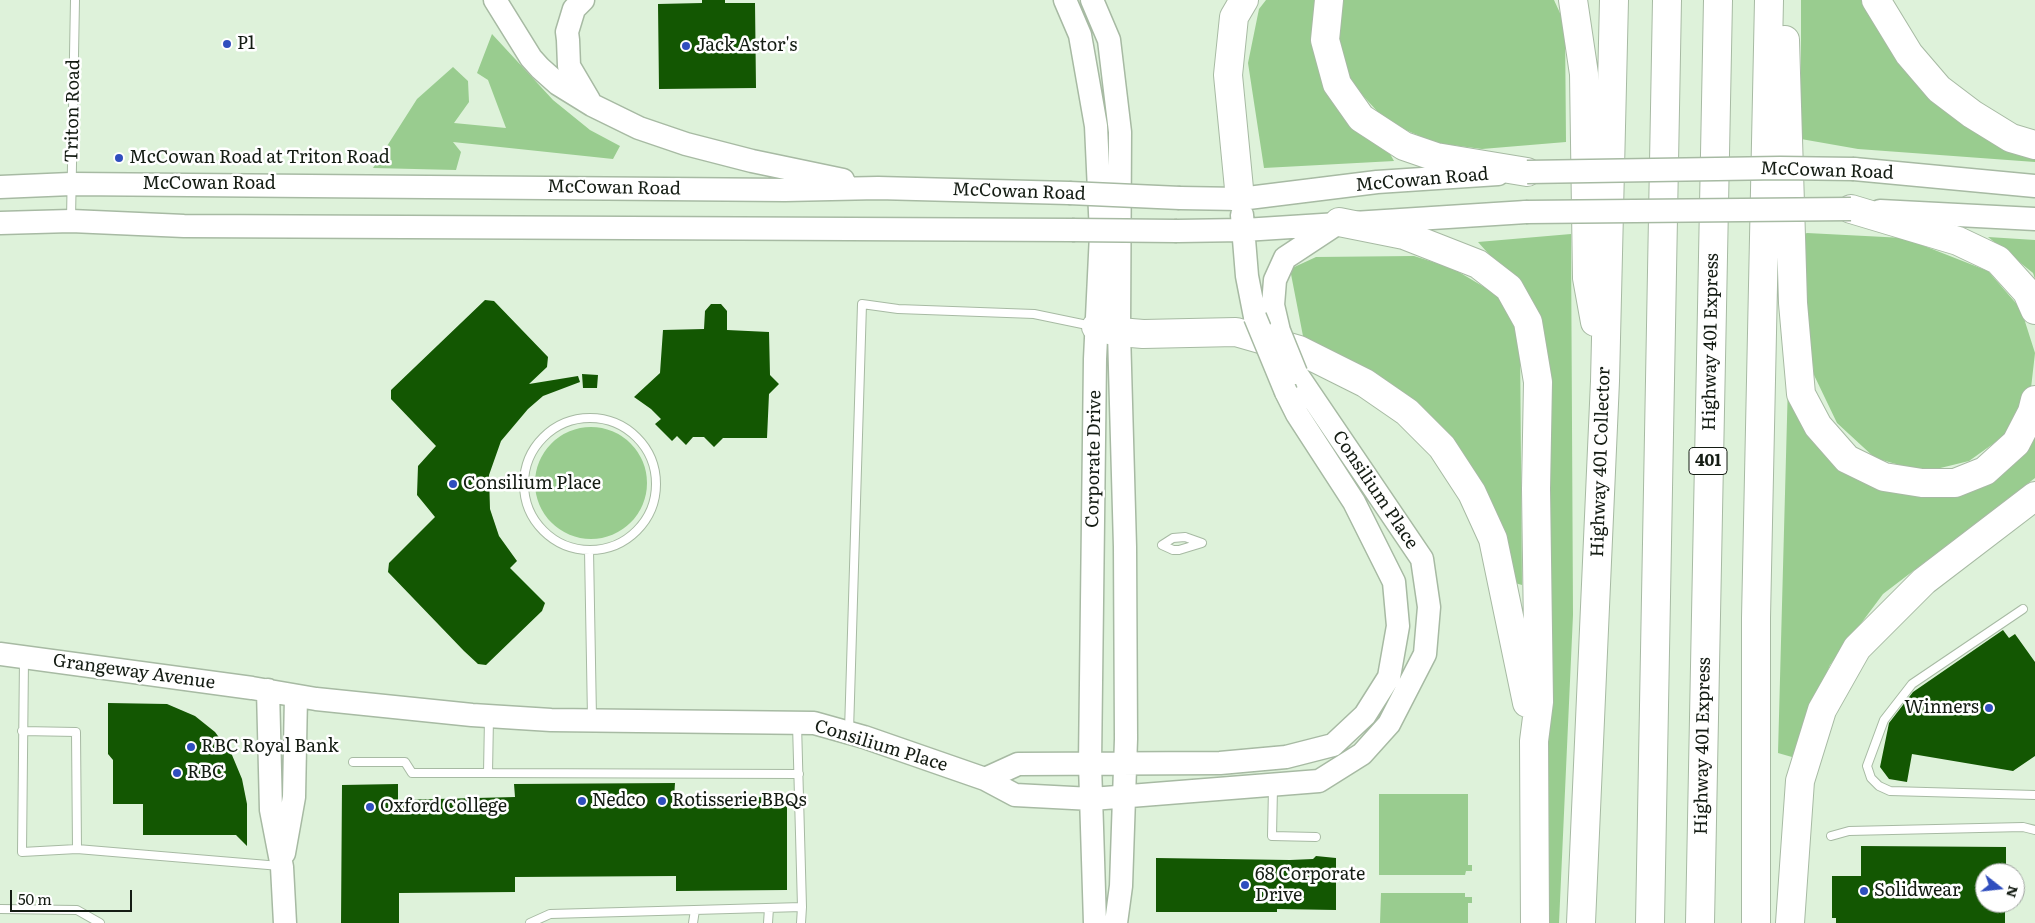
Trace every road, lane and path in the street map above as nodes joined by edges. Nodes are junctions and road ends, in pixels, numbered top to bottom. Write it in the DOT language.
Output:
graph roads {
  1 [pos="75,0"];
  2 [pos="583,0"];
  3 [pos="1065,0"];
  4 [pos="1092,0"];
  5 [pos="1244,0"];
  6 [pos="1329,0"];
  7 [pos="1573,0"];
  8 [pos="1614,0"];
  9 [pos="1667,0"];
  10 [pos="1718,0"];
  11 [pos="1769,0"];
  12 [pos="1784,0"];
  13 [pos="1876,0"];
  14 [pos="500,1"];
  15 [pos="592,105"];
  16 [pos="2035,145"];
  17 [pos="1526,172"];
  18 [pos="71,184"];
  19 [pos="0,186"];
  20 [pos="2035,186"];
  21 [pos="878,188"];
  22 [pos="1240,199"];
  23 [pos="1851,210"];
  24 [pos="2035,219"];
  25 [pos="71,221"];
  26 [pos="1339,222"];
  27 [pos="0,223"];
  28 [pos="1244,230"];
  29 [pos="2035,310"];
  30 [pos="1107,330"];
  31 [pos="1605,381"];
  32 [pos="1291,382"];
  33 [pos="2035,400"];
  34 [pos="2035,496"];
  35 [pos="1092,547"];
  36 [pos="1125,547"];
  37 [pos="589,550"];
  38 [pos="2023,609"];
  39 [pos="0,654"];
  40 [pos="24,657"];
  41 [pos="268,690"];
  42 [pos="296,696"];
  43 [pos="490,716"];
  44 [pos="592,720"];
  45 [pos="798,723"];
  46 [pos="22,731"];
  47 [pos="849,733"];
  48 [pos="1534,741"];
  49 [pos="353,762"];
  50 [pos="1126,762"];
  51 [pos="1090,764"];
  52 [pos="488,773"];
  53 [pos="798,774"];
  54 [pos="985,779"];
  55 [pos="1273,786"];
  56 [pos="1125,795"];
  57 [pos="2035,795"];
  58 [pos="1092,799"];
  59 [pos="2035,830"];
  60 [pos="1831,836"];
  61 [pos="1316,837"];
  62 [pos="77,849"];
  63 [pos="282,867"];
  64 [pos="802,907"];
  65 [pos="769,908"];
  66 [pos="0,909"];
  67 [pos="695,910"];
  68 [pos="1649,922"];
  69 [pos="100,923"];
  70 [pos="285,923"];
  71 [pos="530,923"];
  72 [pos="693,923"];
  73 [pos="768,923"];
  74 [pos="801,923"];
  75 [pos="1095,923"];
  76 [pos="1116,923"];
  77 [pos="1535,923"];
  78 [pos="1581,923"];
  79 [pos="1700,923"];
  80 [pos="1756,923"];
  81 [pos="1790,923"];
  1 -- 18 [label="lane, Triton Road"];
  2 -- 15 [label="main road"];
  3 -- 30 [label="main road, Corporate Drive"];
  4 -- 30 [label="main road, Corporate Drive"];
  5 -- 22 [label="highway"];
  6 -- 17 [label="highway"];
  7 -- 31 [label="highway"];
  8 -- 31 [label="highway, Highway 401 Collector"];
  9 -- 68 [label="highway"];
  10 -- 79 [label="highway, Highway 401 Express / 401"];
  11 -- 80 [label="highway"];
  12 -- 33 [label="highway"];
  13 -- 16 [label="highway"];
  14 -- 15 [label="main road"];
  15 -- 21 [label="main road"];
  17 -- 20 [label="main road, McCowan Road, bridge"];
  17 -- 22 [label="main road, McCowan Road"];
  18 -- 19 [label="main road, McCowan Road"];
  18 -- 21 [label="main road, McCowan Road"];
  18 -- 25 [label="lane, Triton Road"];
  21 -- 22 [label="main road, McCowan Road, bridge"];
  22 -- 28 [label="main road, Consilium Place"];
  23 -- 24 [label="main road, McCowan Road"];
  23 -- 26 [label="main road, McCowan Road, bridge"];
  23 -- 29 [label="highway"];
  25 -- 27 [label="main road, McCowan Road"];
  25 -- 28 [label="main road, McCowan Road, bridge"];
  26 -- 28 [label="main road, McCowan Road"];
  26 -- 32 [label="main road, Consilium Place, bridge"];
  26 -- 48 [label="highway"];
  28 -- 32 [label="main road, Consilium Place, bridge"];
  30 -- 35 [label="main road, Corporate Drive"];
  30 -- 36 [label="main road, Corporate Drive"];
  30 -- 47 [label="lane"];
  30 -- 48 [label="highway"];
  31 -- 78 [label="highway, Highway 401 Collector"];
  32 -- 50 [label="main road, Consilium Place"];
  32 -- 55 [label="main road, Consilium Place"];
  34 -- 81 [label="highway"];
  35 -- 36 [label="main road"];
  35 -- 51 [label="main road, Corporate Drive"];
  36 -- 50 [label="main road, Corporate Drive"];
  37 -- 37 [label="lane"];
  37 -- 44 [label="lane"];
  38 -- 57 [label="lane"];
  39 -- 40 [label="main road, Grangeway Avenue"];
  40 -- 41 [label="main road, Grangeway Avenue"];
  40 -- 46 [label="lane"];
  41 -- 42 [label="main road, Consilium Place"];
  41 -- 63 [label="main road"];
  42 -- 43 [label="main road, Consilium Place"];
  42 -- 63 [label="main road"];
  43 -- 44 [label="main road, Consilium Place"];
  43 -- 52 [label="lane"];
  44 -- 45 [label="main road, Consilium Place"];
  45 -- 47 [label="main road, Consilium Place"];
  45 -- 53 [label="lane"];
  46 -- 62 [label="lane"];
  46 -- 62 [label="lane"];
  47 -- 54 [label="main road, Consilium Place"];
  48 -- 77 [label="highway"];
  49 -- 52 [label="lane"];
  50 -- 51 [label="main road, Consilium Place"];
  50 -- 56 [label="main road, Corporate Drive"];
  51 -- 54 [label="main road, Consilium Place"];
  51 -- 58 [label="main road, Corporate Drive"];
  52 -- 53 [label="lane"];
  53 -- 64 [label="lane"];
  54 -- 58 [label="main road, Consilium Place"];
  55 -- 56 [label="main road, Consilium Place"];
  55 -- 61 [label="lane"];
  56 -- 58 [label="main road, Consilium Place"];
  56 -- 76 [label="main road, Corporate Drive"];
  58 -- 75 [label="main road, Corporate Drive"];
  59 -- 60 [label="lane"];
  62 -- 63 [label="lane"];
  63 -- 70 [label="main road"];
  64 -- 65 [label="lane"];
  64 -- 74 [label="lane"];
  65 -- 67 [label="lane"];
  65 -- 73 [label="lane"];
  66 -- 69 [label="lane"];
  67 -- 71 [label="lane"];
  67 -- 72 [label="lane"];
}
